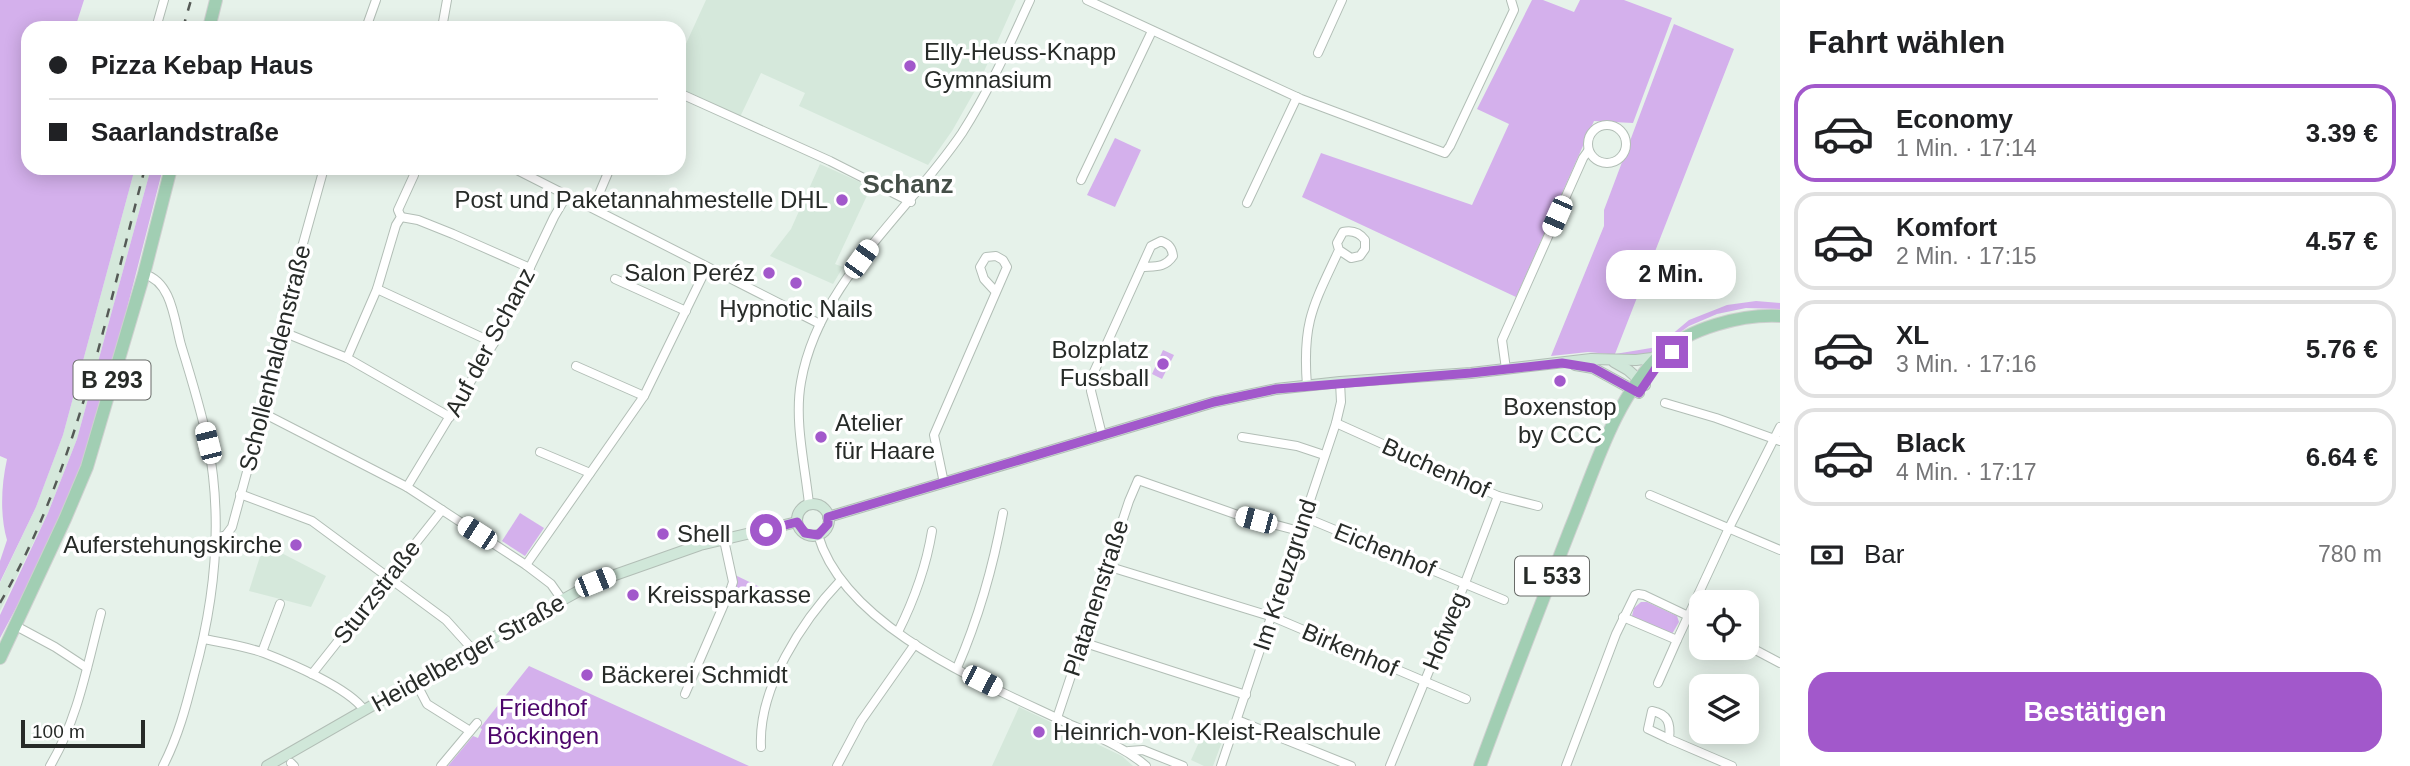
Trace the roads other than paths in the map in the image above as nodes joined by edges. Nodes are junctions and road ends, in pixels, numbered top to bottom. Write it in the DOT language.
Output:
graph roads {
  1 [pos="164,0"];
  2 [pos="216,0"];
  3 [pos="376,0"];
  4 [pos="447,0"];
  5 [pos="1030,0"];
  6 [pos="1087,0"];
  7 [pos="1342,0"];
  8 [pos="1511,0"];
  9 [pos="158,21"];
  10 [pos="211,21"];
  11 [pos="368,21"];
  12 [pos="443,21"];
  13 [pos="1152,31"];
  14 [pos="1318,53"];
  15 [pos="686,96"];
  16 [pos="1297,97"];
  17 [pos="1588,150"];
  18 [pos="169,175"];
  19 [pos="322,175"];
  20 [pos="414,175"];
  21 [pos="527,175"];
  22 [pos="607,175"];
  23 [pos="1081,180"];
  24 [pos="567,195"];
  25 [pos="911,202"];
  26 [pos="1247,203"];
  27 [pos="593,208"];
  28 [pos="401,217"];
  29 [pos="1339,250"];
  30 [pos="707,267"];
  31 [pos="1142,267"];
  32 [pos="530,268"];
  33 [pos="144,274"];
  34 [pos="615,279"];
  35 [pos="377,289"];
  36 [pos="996,292"];
  37 [pos="686,311"];
  38 [pos="1780,316"];
  39 [pos="820,324"];
  40 [pos="1708,328"];
  41 [pos="283,332"];
  42 [pos="495,343"];
  43 [pos="1663,353"];
  44 [pos="347,358"];
  45 [pos="1612,361"];
  46 [pos="1562,363"];
  47 [pos="576,366"];
  48 [pos="1506,369"];
  49 [pos="1340,382"];
  50 [pos="1307,386"];
  51 [pos="1639,387"];
  52 [pos="644,396"];
  53 [pos="1665,403"];
  54 [pos="263,413"];
  55 [pos="450,417"];
  56 [pos="1336,423"];
  57 [pos="1780,427"];
  58 [pos="1102,435"];
  59 [pos="1242,437"];
  60 [pos="1777,440"];
  61 [pos="540,452"];
  62 [pos="1324,455"];
  63 [pos="590,473"];
  64 [pos="944,482"];
  65 [pos="407,487"];
  66 [pos="240,494"];
  67 [pos="1650,495"];
  68 [pos="1498,496"];
  69 [pos="809,504"];
  70 [pos="1538,506"];
  71 [pos="442,510"];
  72 [pos="1003,513"];
  73 [pos="828,517"];
  74 [pos="1304,517"];
  75 [pos="797,522"];
  76 [pos="1729,528"];
  77 [pos="932,531"];
  78 [pos="1299,531"];
  79 [pos="818,535"];
  80 [pos="215,539"];
  81 [pos="724,540"];
  82 [pos="1780,550"];
  83 [pos="526,565"];
  84 [pos="1107,566"];
  85 [pos="389,577"];
  86 [pos="841,580"];
  87 [pos="1465,583"];
  88 [pos="1504,600"];
  89 [pos="563,601"];
  90 [pos="280,604"];
  91 [pos="101,613"];
  92 [pos="1688,616"];
  93 [pos="1273,617"];
  94 [pos="1623,617"];
  95 [pos="16,626"];
  96 [pos="898,632"];
  97 [pos="204,639"];
  98 [pos="1676,640"];
  99 [pos="1082,642"];
  100 [pos="915,644"];
  101 [pos="474,651"];
  102 [pos="262,652"];
  103 [pos="1759,652"];
  104 [pos="0,658"];
  105 [pos="1780,663"];
  106 [pos="87,667"];
  107 [pos="957,668"];
  108 [pos="312,674"];
  109 [pos="415,681"];
  110 [pos="1424,682"];
  111 [pos="1658,683"];
  112 [pos="685,694"];
  113 [pos="1246,695"];
  114 [pos="1466,699"];
  115 [pos="364,710"];
  116 [pos="1057,718"];
  117 [pos="1237,719"];
  118 [pos="477,723"];
  119 [pos="470,731"];
  120 [pos="1669,739"];
  121 [pos="761,747"];
  122 [pos="1129,751"];
  123 [pos="290,763"];
  124 [pos="50,766"];
  125 [pos="163,766"];
  126 [pos="267,766"];
  127 [pos="441,766"];
  128 [pos="837,766"];
  129 [pos="1146,766"];
  130 [pos="1183,766"];
  131 [pos="1221,766"];
  132 [pos="1351,766"];
  133 [pos="1390,766"];
  134 [pos="1480,766"];
  135 [pos="1489,766"];
  136 [pos="1566,766"];
  137 [pos="1732,766"];
  1 -- 9 [label="street"];
  2 -- 10 [label="main road"];
  3 -- 11 [label="street"];
  4 -- 12 [label="street"];
  5 -- 25 [label="street"];
  6 -- 13 [label="street"];
  7 -- 14 [label="street"];
  8 -- 16 [label="street"];
  13 -- 16 [label="street"];
  13 -- 23 [label="street"];
  15 -- 25 [label="street"];
  16 -- 26 [label="street"];
  17 -- 17 [label="street"];
  17 -- 48 [label="street"];
  18 -- 33 [label="main road, B 293"];
  19 -- 41 [label="street, Schollenhaldenstraße"];
  20 -- 28 [label="street"];
  21 -- 24 [label="street"];
  22 -- 27 [label="street"];
  24 -- 27 [label="street"];
  24 -- 32 [label="street, Auf der Schanz"];
  25 -- 39 [label="street"];
  27 -- 30 [label="street"];
  28 -- 32 [label="street"];
  28 -- 35 [label="street"];
  29 -- 50 [label="street"];
  30 -- 37 [label="street"];
  30 -- 39 [label="street"];
  31 -- 58 [label="street"];
  32 -- 42 [label="street, Auf der Schanz"];
  33 -- 80 [label="street"];
  33 -- 95 [label="main road, B 293"];
  34 -- 37 [label="street"];
  35 -- 42 [label="street"];
  35 -- 44 [label="street"];
  36 -- 64 [label="street"];
  37 -- 52 [label="street"];
  38 -- 40 [label="main road, L 533"];
  39 -- 69 [label="street"];
  40 -- 43 [label="main road, L 533"];
  40 -- 51 [label="main road, L 533"];
  41 -- 44 [label="street"];
  41 -- 54 [label="street, Schollenhaldenstraße"];
  42 -- 55 [label="street, Auf der Schanz"];
  43 -- 45 [label="main road"];
  43 -- 51 [label="main road, L 533"];
  44 -- 55 [label="street"];
  45 -- 46 [label="main road"];
  45 -- 51 [label="main road"];
  46 -- 48 [label="main road"];
  46 -- 51 [label="main road"];
  47 -- 52 [label="street"];
  48 -- 49 [label="main road"];
  49 -- 50 [label="main road"];
  49 -- 56 [label="street, Im Kreuzgrund"];
  50 -- 58 [label="main road"];
  51 -- 134 [label="main road, L 533"];
  51 -- 135 [label="main road, L 533"];
  52 -- 63 [label="street"];
  53 -- 60 [label="street"];
  54 -- 65 [label="street"];
  54 -- 66 [label="street, Schollenhaldenstraße"];
  55 -- 65 [label="street, Auf der Schanz"];
  56 -- 62 [label="street, Im Kreuzgrund"];
  56 -- 68 [label="street, Buchenhof"];
  57 -- 60 [label="street"];
  58 -- 64 [label="main road"];
  59 -- 62 [label="street"];
  60 -- 76 [label="street"];
  61 -- 63 [label="street"];
  62 -- 74 [label="street, Im Kreuzgrund"];
  63 -- 83 [label="street"];
  64 -- 73 [label="main road"];
  65 -- 71 [label="street"];
  66 -- 80 [label="street, Schollenhaldenstraße"];
  66 -- 85 [label="street"];
  67 -- 76 [label="street"];
  68 -- 70 [label="street, Buchenhof"];
  68 -- 87 [label="street, Hofweg"];
  69 -- 73 [label="main road"];
  69 -- 75 [label="main road"];
  71 -- 83 [label="street"];
  71 -- 85 [label="street, Sturzstraße"];
  72 -- 107 [label="street"];
  73 -- 79 [label="main road"];
  74 -- 78 [label="street, Im Kreuzgrund"];
  74 -- 87 [label="street, Eichenhof"];
  75 -- 79 [label="main road"];
  75 -- 81 [label="main road, Heidelberger Straße"];
  76 -- 82 [label="street"];
  76 -- 92 [label="street"];
  77 -- 96 [label="street"];
  78 -- 84 [label="street, Platanenstraße"];
  78 -- 93 [label="street, Im Kreuzgrund"];
  79 -- 86 [label="street"];
  80 -- 97 [label="street"];
  81 -- 89 [label="main road, Heidelberger Straße"];
  81 -- 112 [label="street"];
  83 -- 89 [label="street"];
  84 -- 93 [label="street, Birkenhof"];
  84 -- 99 [label="street, Platanenstraße"];
  85 -- 101 [label="street"];
  85 -- 108 [label="street, Sturzstraße"];
  86 -- 96 [label="street"];
  86 -- 121 [label="street"];
  87 -- 88 [label="street, Eichenhof"];
  87 -- 110 [label="street, Hofweg"];
  89 -- 101 [label="main road, Heidelberger Straße"];
  90 -- 102 [label="street"];
  91 -- 106 [label="street"];
  92 -- 94 [label="street"];
  92 -- 98 [label="street"];
  93 -- 110 [label="street, Birkenhof"];
  93 -- 113 [label="street, Im Kreuzgrund"];
  94 -- 98 [label="street"];
  94 -- 136 [label="street"];
  95 -- 104 [label="main road, B 293"];
  95 -- 106 [label="street"];
  96 -- 100 [label="street"];
  97 -- 102 [label="street"];
  97 -- 125 [label="street"];
  98 -- 111 [label="street"];
  99 -- 113 [label="street"];
  99 -- 116 [label="street, Platanenstraße"];
  100 -- 107 [label="street"];
  100 -- 128 [label="street"];
  101 -- 109 [label="main road, Heidelberger Straße"];
  102 -- 108 [label="street"];
  103 -- 105 [label="street"];
  106 -- 124 [label="street"];
  107 -- 116 [label="street"];
  108 -- 115 [label="street"];
  109 -- 115 [label="main road, Heidelberger Straße"];
  109 -- 119 [label="street"];
  110 -- 114 [label="street, Birkenhof"];
  110 -- 133 [label="street, Hofweg"];
  113 -- 117 [label="street, Im Kreuzgrund"];
  115 -- 123 [label="main road, Heidelberger Straße"];
  116 -- 122 [label="street"];
  117 -- 131 [label="street, Im Kreuzgrund"];
  117 -- 132 [label="street"];
  118 -- 119 [label="street"];
  119 -- 127 [label="street"];
  120 -- 137 [label="street"];
  122 -- 129 [label="street"];
  122 -- 130 [label="street"];
  123 -- 126 [label="main road, Heidelberger Straße"];
}
